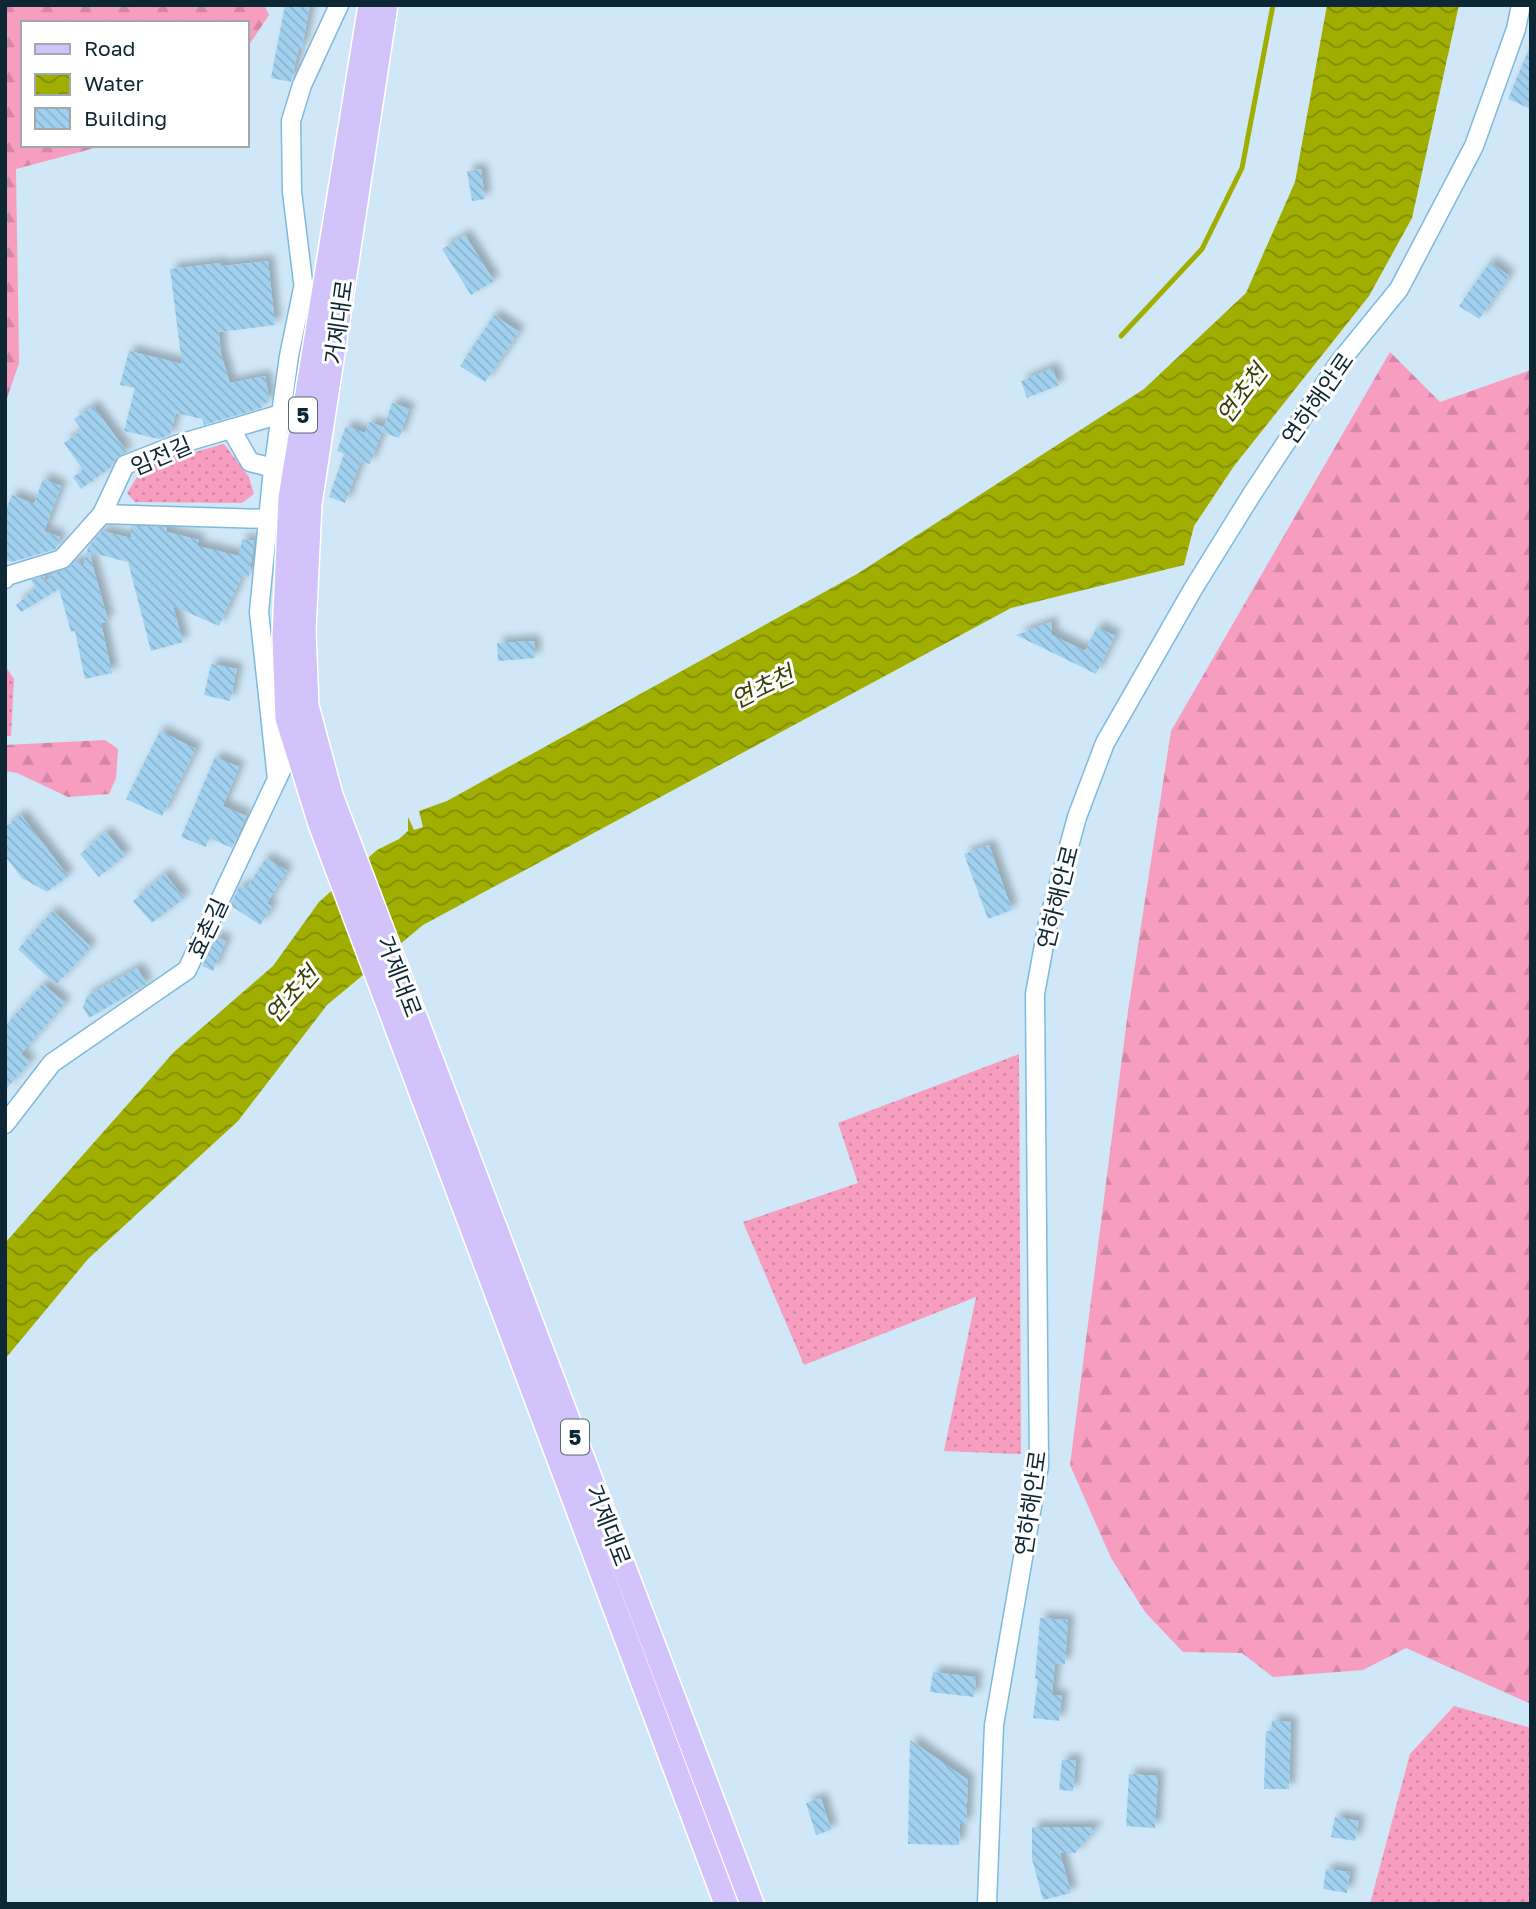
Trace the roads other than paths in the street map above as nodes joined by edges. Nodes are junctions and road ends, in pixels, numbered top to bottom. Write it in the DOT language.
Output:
graph roads {
  1 [pos="339,5"];
  2 [pos="370,5"];
  3 [pos="386,5"];
  4 [pos="1521,5"];
  5 [pos="303,288"];
  6 [pos="315,346"];
  7 [pos="281,414"];
  8 [pos="231,429"];
  9 [pos="273,468"];
  10 [pos="102,514"];
  11 [pos="268,519"];
  12 [pos="5,579"];
  13 [pos="294,743"];
  14 [pos="277,779"];
  15 [pos="330,820"];
  16 [pos="389,978"];
  17 [pos="5,1124"];
  18 [pos="726,1904"];
  19 [pos="752,1904"];
  20 [pos="987,1904"];
  1 -- 5 [label="street"];
  2 -- 6 [label="main road, 거제대로 / 5"];
  3 -- 15 [label="main road, 거제대로 / 5"];
  4 -- 20 [label="street, 연하해안로"];
  5 -- 6 [label="street"];
  5 -- 7 [label="street"];
  6 -- 13 [label="main road, 거제대로 / 5"];
  7 -- 8 [label="street, 임전길"];
  7 -- 9 [label="street"];
  8 -- 9 [label="street"];
  8 -- 10 [label="street, 임전길"];
  9 -- 11 [label="street"];
  10 -- 11 [label="street"];
  10 -- 12 [label="street, 임전길"];
  11 -- 14 [label="street"];
  13 -- 14 [label="street, 효촌길"];
  13 -- 15 [label="main road, 거제대로 / 5"];
  14 -- 17 [label="street, 효촌길"];
  15 -- 16 [label="main road, 거제대로 / 5"];
  16 -- 18 [label="main road, 거제대로 / 5"];
  16 -- 19 [label="main road, 거제대로 / 5"];
}
